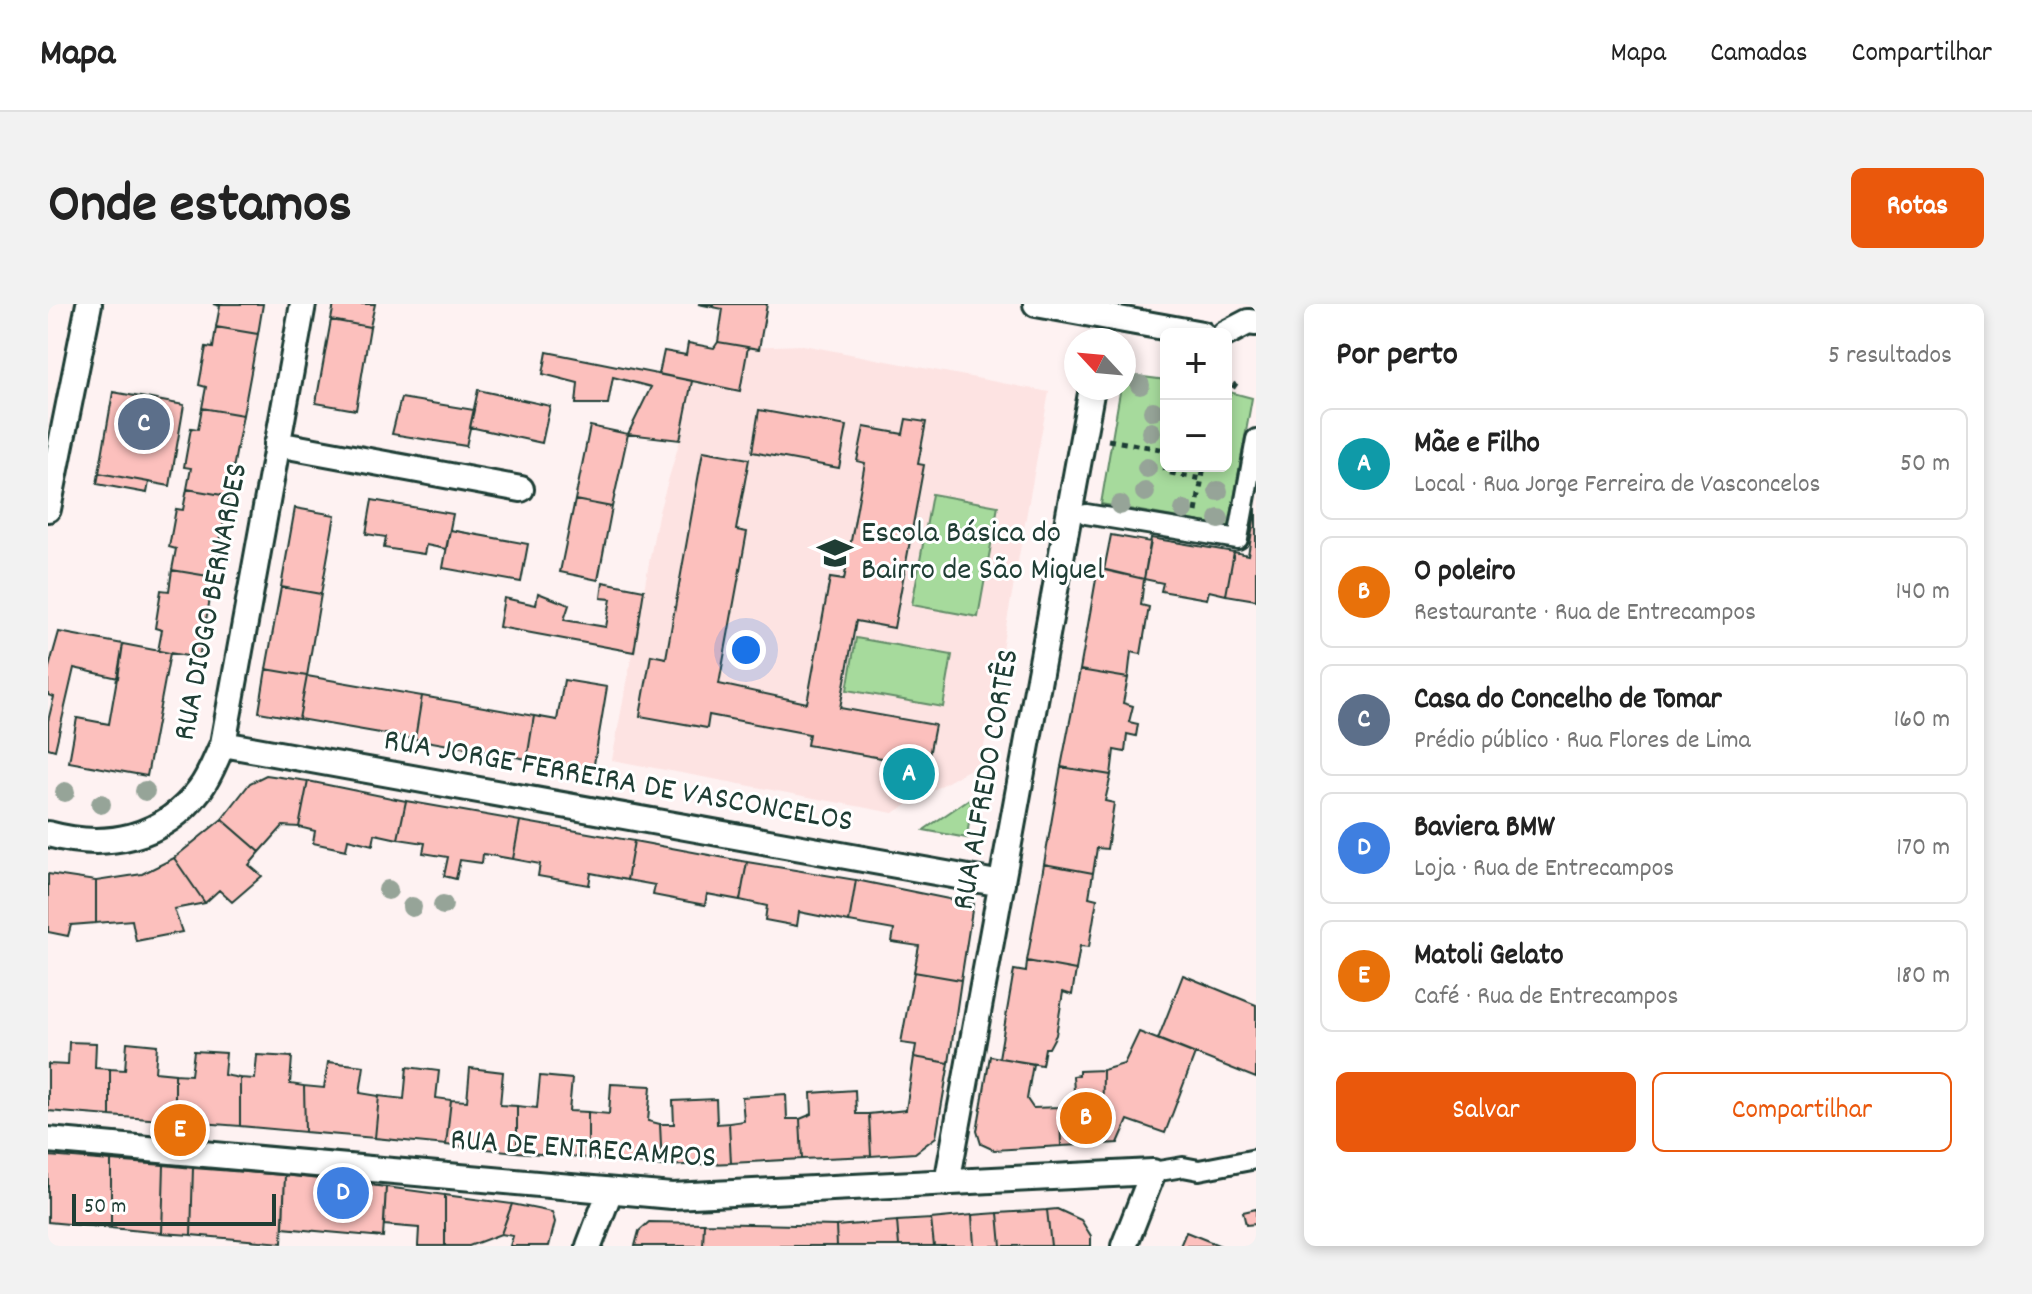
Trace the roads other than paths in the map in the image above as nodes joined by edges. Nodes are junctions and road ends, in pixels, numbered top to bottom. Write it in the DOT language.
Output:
graph roads {
  1 [pos="89,304"];
  2 [pos="303,304"];
  3 [pos="1036,304"];
  4 [pos="1252,316"];
  5 [pos="1103,328"];
  6 [pos="1232,329"];
  7 [pos="1136,330"];
  8 [pos="1160,331"];
  9 [pos="1090,400"];
  10 [pos="1256,439"];
  11 [pos="277,444"];
  12 [pos="521,489"];
  13 [pos="48,509"];
  14 [pos="1086,514"];
  15 [pos="223,744"];
  16 [pos="48,834"];
  17 [pos="1002,884"];
  18 [pos="48,1140"];
  19 [pos="1256,1159"];
  20 [pos="1153,1172"];
  21 [pos="947,1183"];
  22 [pos="610,1191"];
  23 [pos="589,1246"];
  24 [pos="1124,1246"];
  1 -- 13 [label="street"];
  2 -- 11 [label="street, RUA DIOGO BERNARDES"];
  3 -- 5 [label="street"];
  4 -- 6 [label="street"];
  7 -- 8 [label="street"];
  9 -- 17 [label="street, RUA ALFREDO CORTÊS"];
  10 -- 14 [label="street"];
  11 -- 12 [label="street"];
  11 -- 15 [label="street, RUA DIOGO BERNARDES"];
  15 -- 16 [label="street, RUA DIOGO BERNARDES"];
  15 -- 17 [label="street, RUA JORGE FERREIRA DE VASCONCELOS"];
  17 -- 21 [label="street, RUA ALFREDO CORTÊS"];
  18 -- 22 [label="street, RUA DE ENTRECAMPOS"];
  19 -- 20 [label="street, RUA DE ENTRECAMPOS"];
  20 -- 21 [label="street, RUA DE ENTRECAMPOS"];
  20 -- 24 [label="street"];
  21 -- 22 [label="street, RUA DE ENTRECAMPOS"];
  22 -- 23 [label="street"];
}
